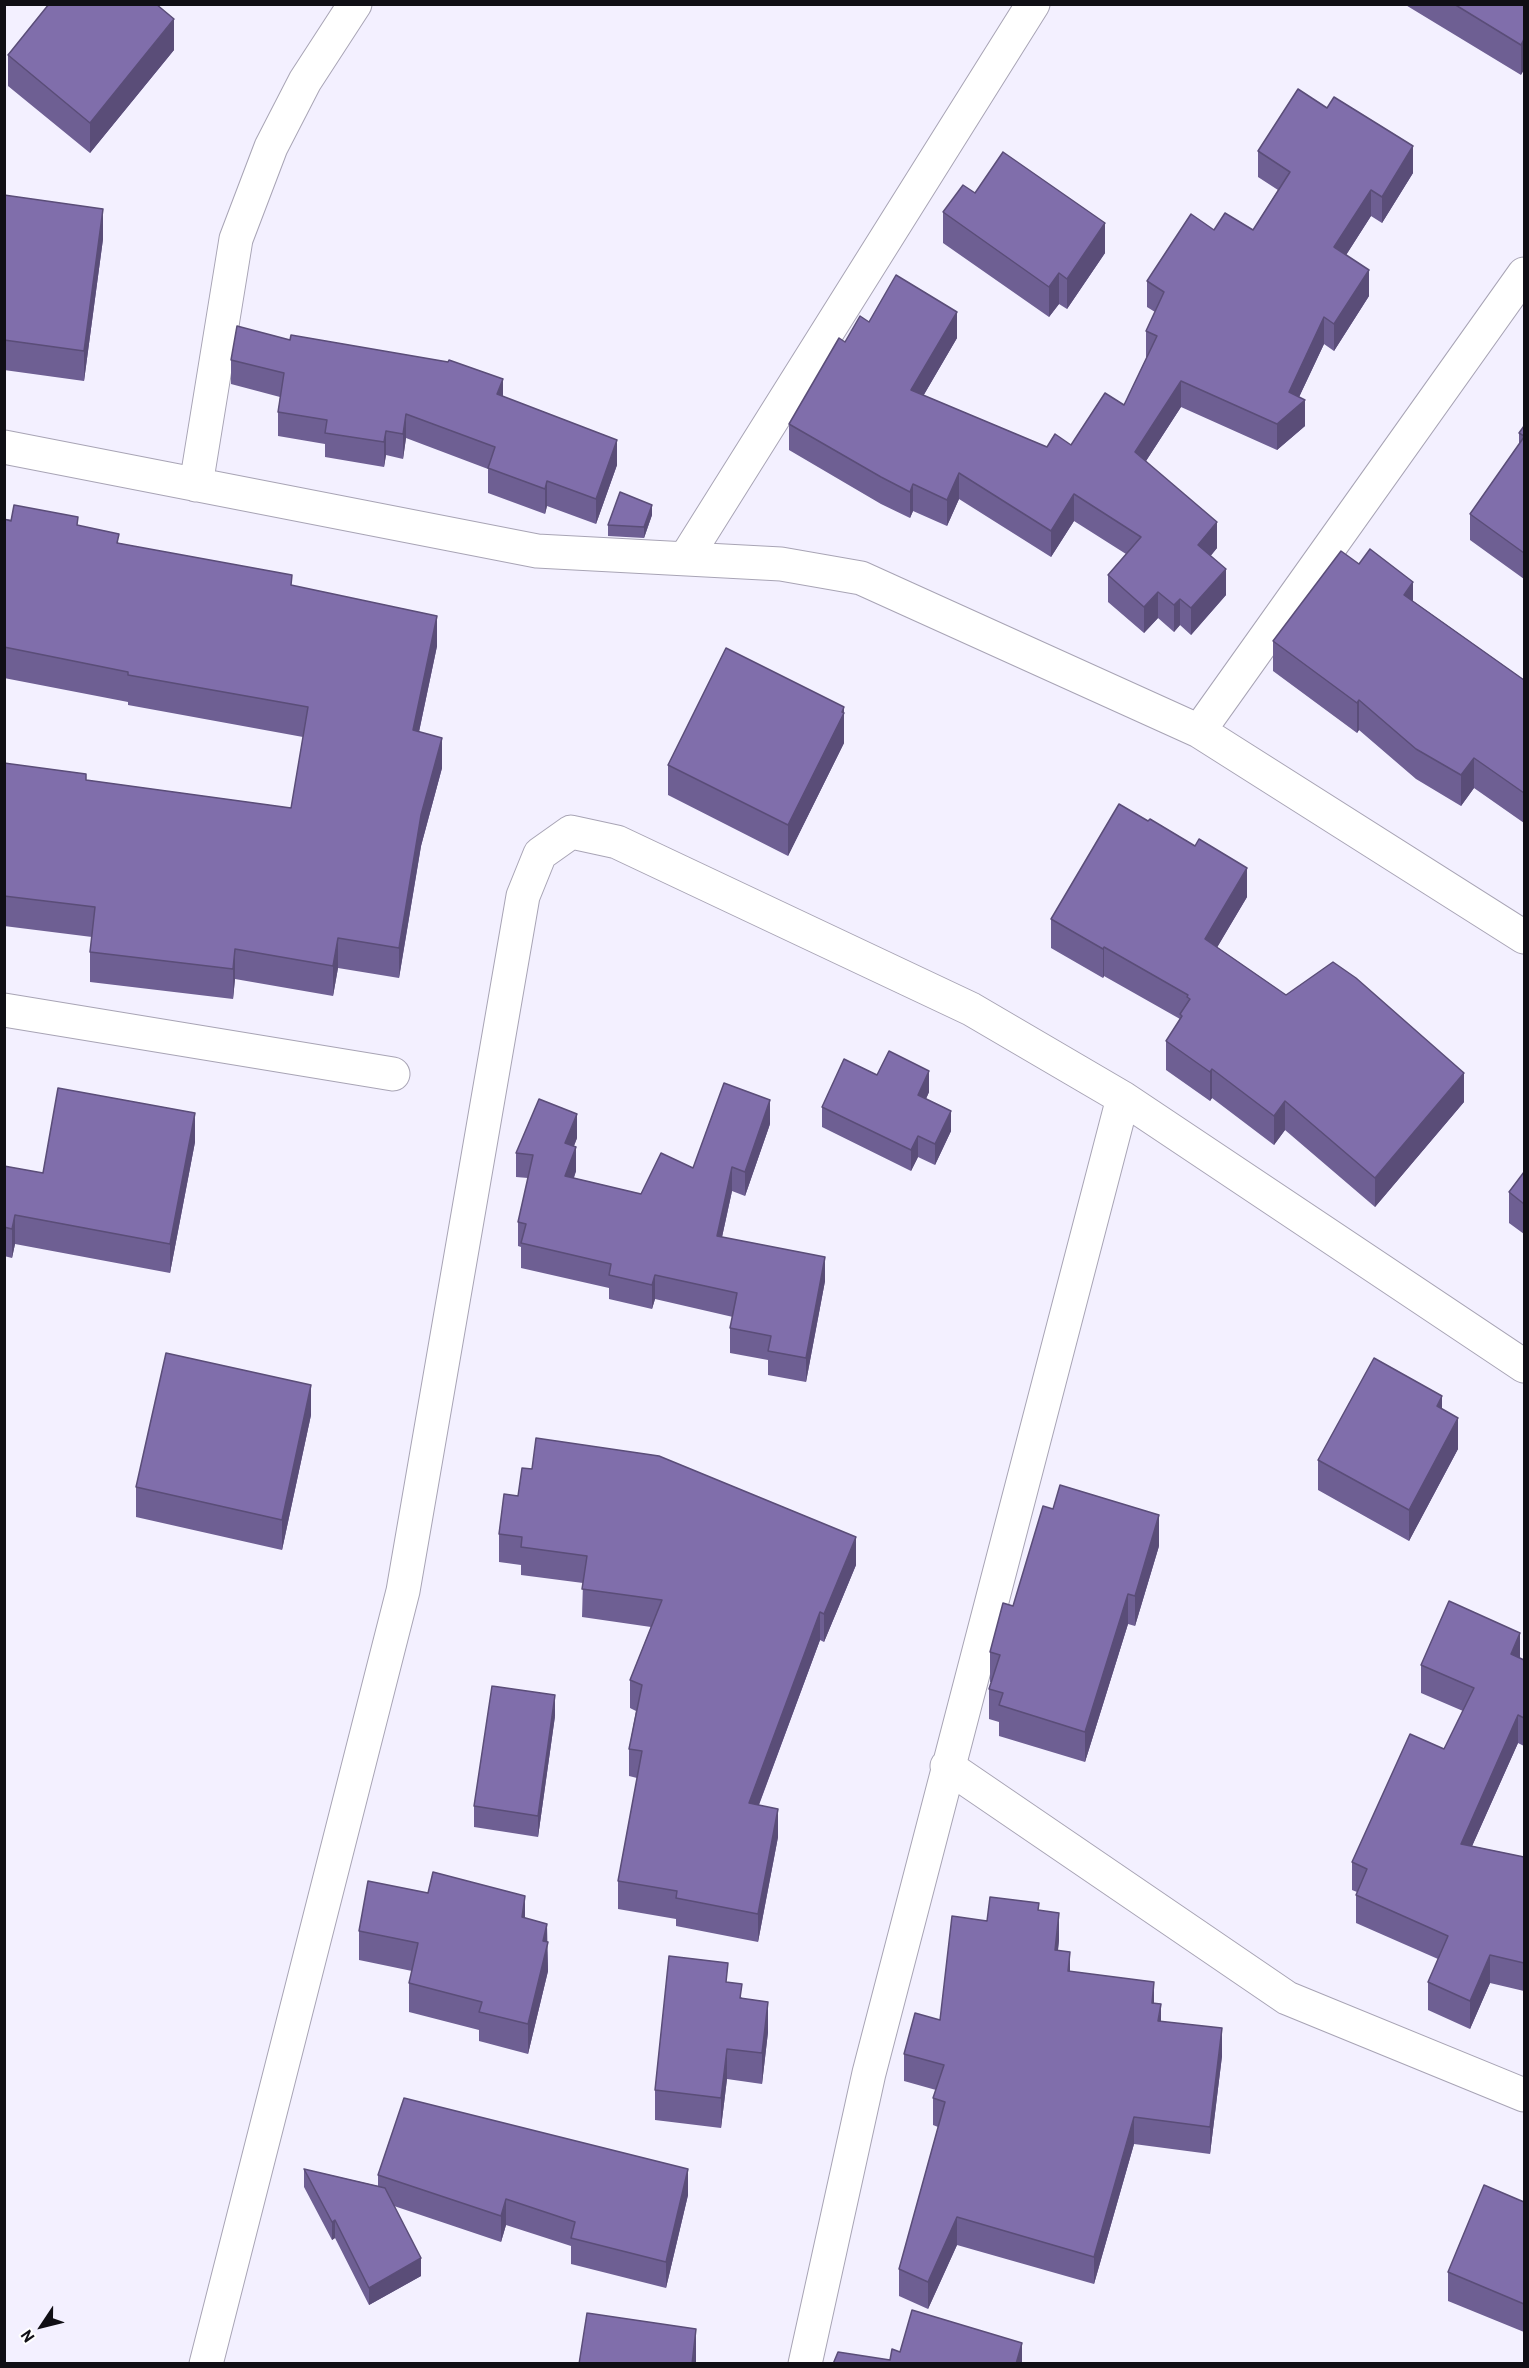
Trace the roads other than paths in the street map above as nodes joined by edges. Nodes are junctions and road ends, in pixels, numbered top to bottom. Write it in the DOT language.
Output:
graph roads {
  1 [pos="355,4"];
  2 [pos="1033,4"];
  3 [pos="1524,274"];
  4 [pos="4,447"];
  5 [pos="196,485"];
  6 [pos="685,559"];
  7 [pos="1199,731"];
  8 [pos="1524,938"];
  9 [pos="4,1010"];
  10 [pos="393,1074"];
  11 [pos="1123,1098"];
  12 [pos="1524,1366"];
  13 [pos="947,1766"];
  14 [pos="1524,2095"];
  15 [pos="206,2364"];
  16 [pos="805,2364"];
  1 -- 5 [label="street"];
  2 -- 6 [label="street"];
  3 -- 7 [label="street"];
  4 -- 5 [label="street"];
  5 -- 6 [label="street"];
  6 -- 7 [label="street"];
  7 -- 8 [label="street"];
  9 -- 10 [label="street"];
  11 -- 12 [label="street"];
  11 -- 13 [label="street"];
  11 -- 15 [label="street"];
  13 -- 14 [label="street"];
  13 -- 16 [label="street"];
}
